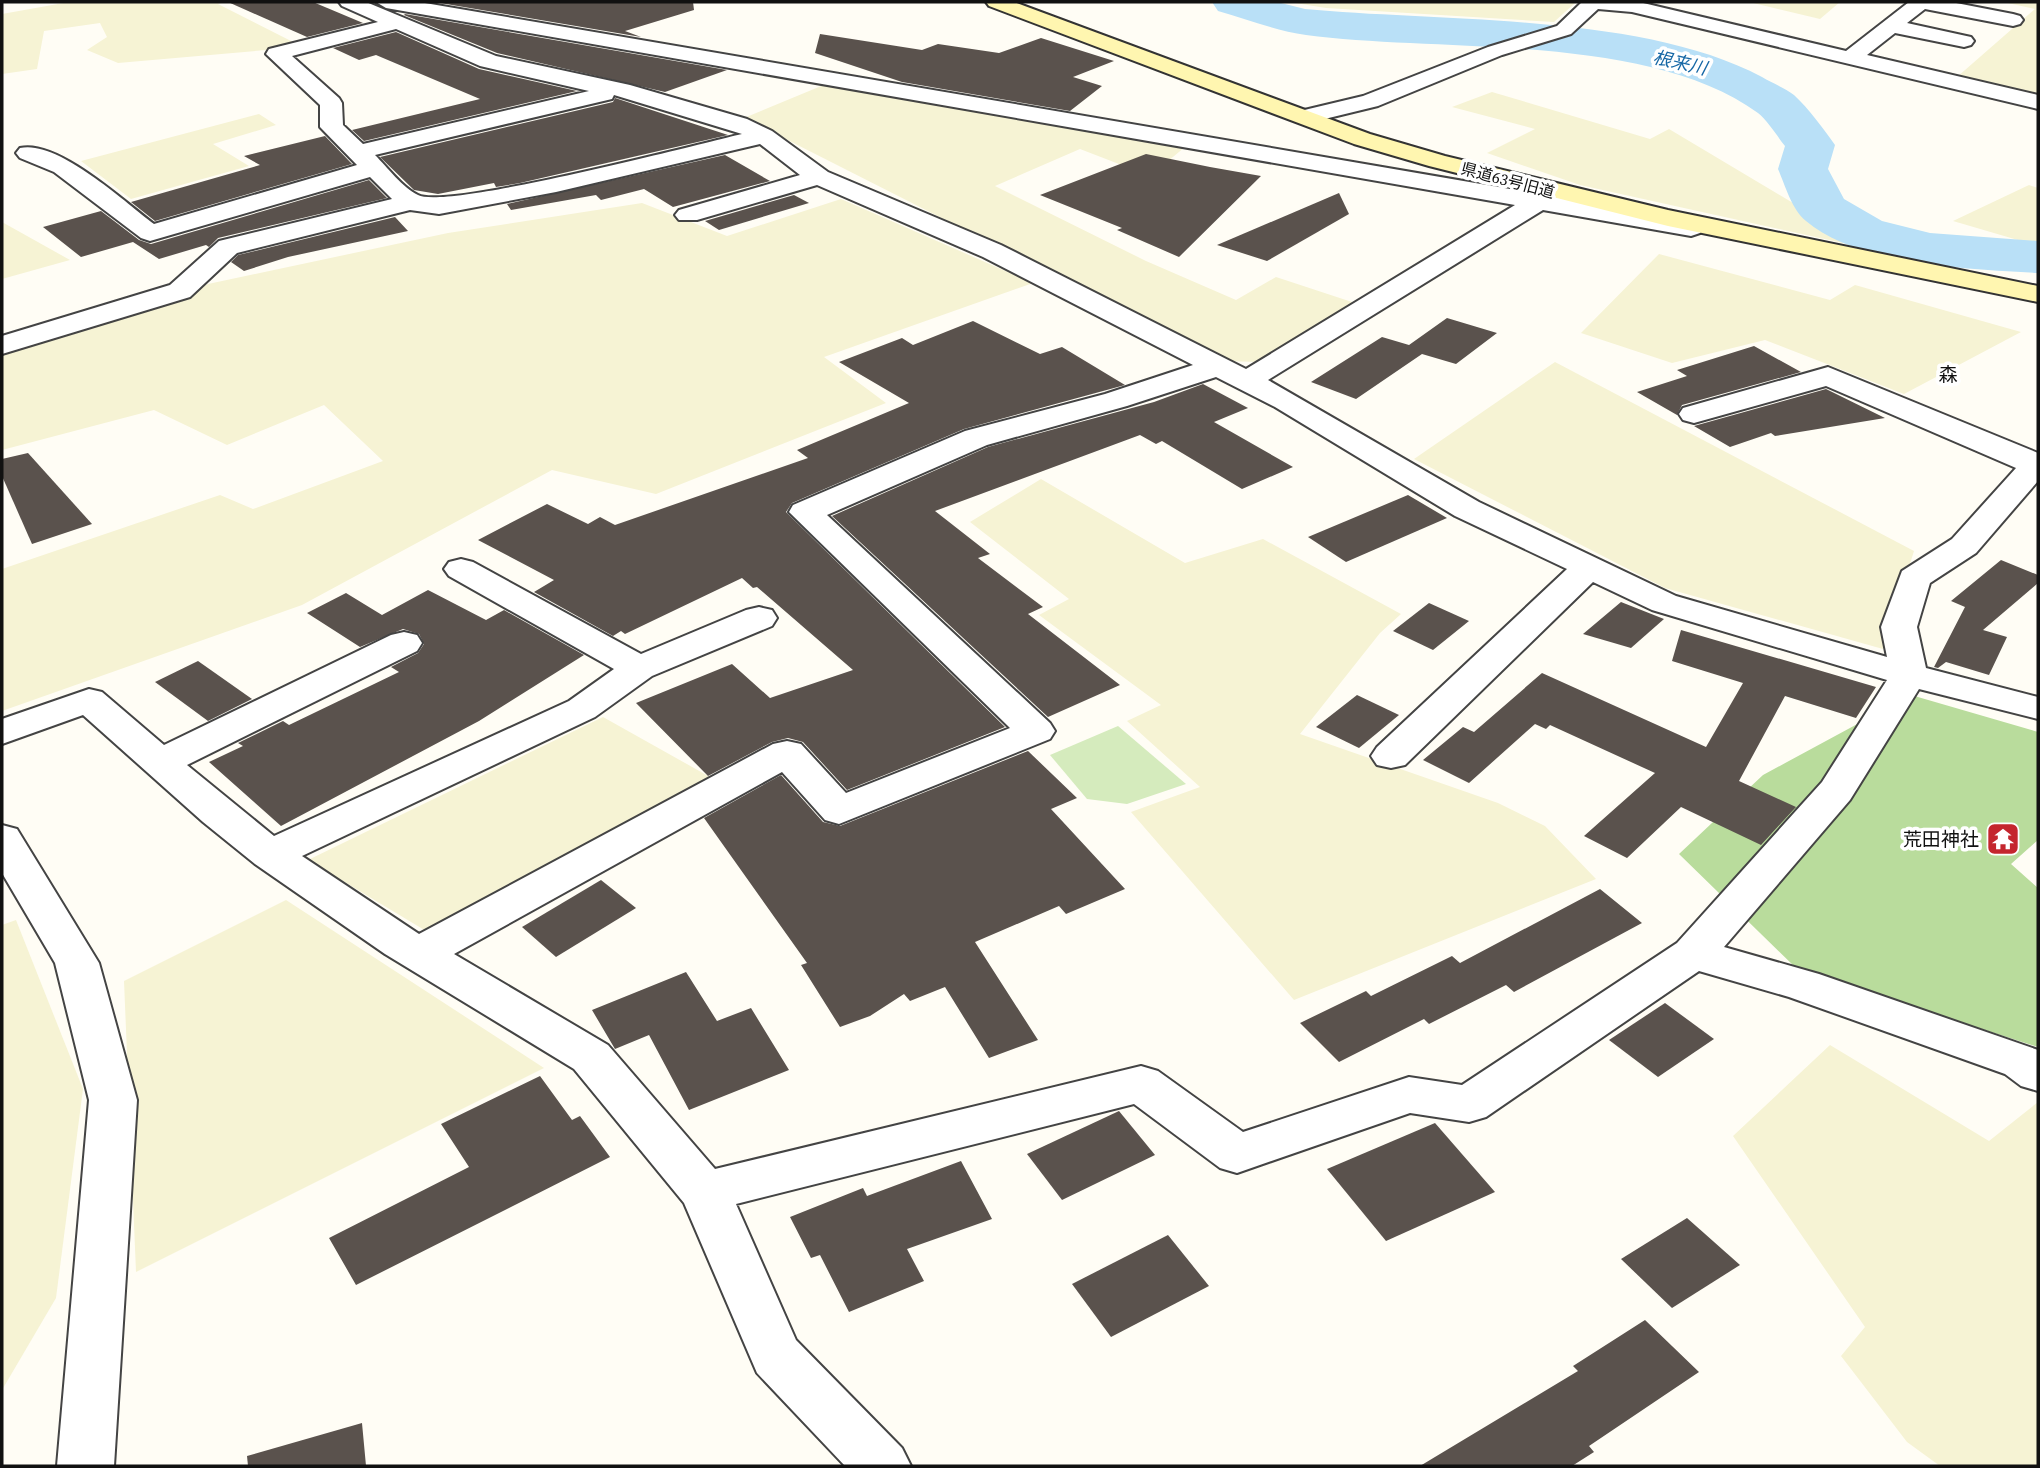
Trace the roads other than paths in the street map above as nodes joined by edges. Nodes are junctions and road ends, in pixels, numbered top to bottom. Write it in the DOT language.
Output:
graph roads {
  1 [pos="349,2"];
  2 [pos="492,2"];
  3 [pos="996,2"];
  4 [pos="1593,2"];
  5 [pos="1922,2"];
  6 [pos="393,12"];
  7 [pos="463,14"];
  8 [pos="2013,20"];
  9 [pos="1891,26"];
  10 [pos="1964,41"];
  11 [pos="1850,58"];
  12 [pos="622,90"];
  13 [pos="2038,102"];
  14 [pos="1304,117"];
  15 [pos="764,136"];
  16 [pos="28,153"];
  17 [pos="366,160"];
  18 [pos="819,177"];
  19 [pos="1546,197"];
  20 [pos="410,202"];
  21 [pos="688,215"];
  22 [pos="2038,295"];
  23 [pos="2,345"];
  24 [pos="1232,374"];
  25 [pos="1694,414"];
  26 [pos="2036,463"];
  27 [pos="1589,567"];
  28 [pos="461,569"];
  29 [pos="759,618"];
  30 [pos="404,643"];
  31 [pos="639,668"];
  32 [pos="1909,675"];
  33 [pos="2038,708"];
  34 [pos="2,732"];
  35 [pos="1391,756"];
  36 [pos="161,762"];
  37 [pos="2,839"];
  38 [pos="270,854"];
  39 [pos="419,954"];
  40 [pos="1693,954"];
  41 [pos="2038,1073"];
  42 [pos="705,1192"];
  43 [pos="86,1466"];
  44 [pos="882,1466"];
  1 -- 6 [label="street"];
  2 -- 7 [label="street"];
  3 -- 14 [label="street, 県道63号旧道"];
  4 -- 11 [label="street"];
  4 -- 14 [label="street"];
  5 -- 8 [label="street"];
  5 -- 9 [label="street"];
  6 -- 7 [label="street"];
  6 -- 12 [label="street"];
  6 -- 17 [label="street"];
  7 -- 19 [label="street"];
  9 -- 10 [label="street"];
  9 -- 11 [label="street"];
  11 -- 13 [label="street"];
  12 -- 15 [label="street"];
  12 -- 17 [label="street"];
  14 -- 19 [label="street, 県道63号旧道"];
  15 -- 18 [label="street"];
  15 -- 20 [label="street"];
  16 -- 17 [label="street"];
  17 -- 20 [label="street"];
  18 -- 21 [label="street"];
  18 -- 24 [label="street"];
  19 -- 22 [label="street, 県道63号旧道"];
  19 -- 24 [label="street"];
  20 -- 23 [label="street"];
  24 -- 27 [label="street"];
  24 -- 39 [label="street"];
  25 -- 26 [label="street"];
  26 -- 32 [label="street"];
  27 -- 32 [label="street"];
  27 -- 35 [label="street"];
  28 -- 31 [label="street"];
  29 -- 31 [label="street"];
  30 -- 36 [label="street"];
  31 -- 38 [label="street"];
  32 -- 33 [label="street"];
  32 -- 40 [label="street"];
  34 -- 36 [label="street"];
  36 -- 38 [label="street"];
  37 -- 43 [label="street"];
  38 -- 39 [label="street"];
  39 -- 42 [label="street"];
  40 -- 41 [label="street"];
  40 -- 42 [label="street"];
  42 -- 44 [label="street"];
}
